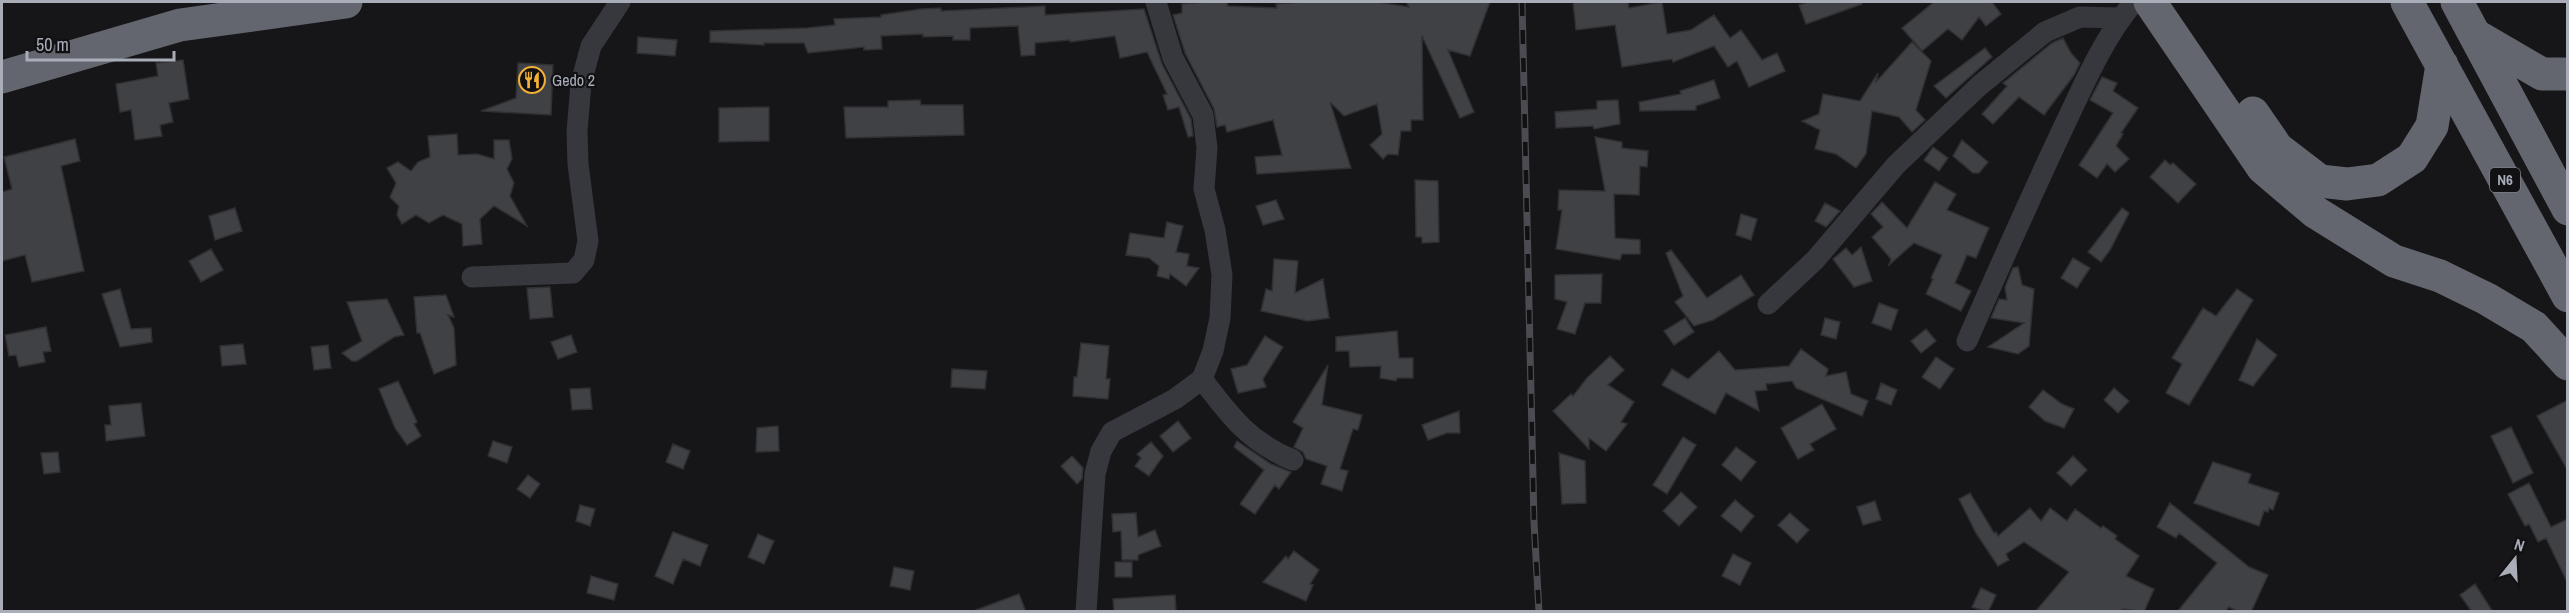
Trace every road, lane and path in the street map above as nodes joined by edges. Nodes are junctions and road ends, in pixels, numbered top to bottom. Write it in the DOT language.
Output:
graph roads {
  1 [pos="346,2"];
  2 [pos="620,2"];
  3 [pos="1156,2"];
  4 [pos="2134,2"];
  5 [pos="2150,2"];
  6 [pos="2178,2"];
  7 [pos="2407,2"];
  8 [pos="2457,2"];
  9 [pos="2120,18"];
  10 [pos="2475,35"];
  11 [pos="2442,65"];
  12 [pos="2568,74"];
  13 [pos="2,76"];
  14 [pos="2568,209"];
  15 [pos="472,277"];
  16 [pos="2568,296"];
  17 [pos="1768,304"];
  18 [pos="1967,341"];
  19 [pos="2568,364"];
  20 [pos="1202,379"];
  21 [pos="1293,460"];
  22 [pos="1086,612"];
  1 -- 13 [label="highway"];
  2 -- 15 [label="street"];
  3 -- 20 [label="street"];
  4 -- 9 [label="street"];
  5 -- 19 [label="highway"];
  6 -- 11 [label="highway"];
  7 -- 11 [label="highway, N6"];
  8 -- 10 [label="highway, N6"];
  9 -- 17 [label="street"];
  9 -- 18 [label="street"];
  10 -- 12 [label="highway"];
  10 -- 14 [label="highway, N6"];
  11 -- 16 [label="highway, N6"];
  20 -- 21 [label="street"];
  20 -- 22 [label="street"];
}
